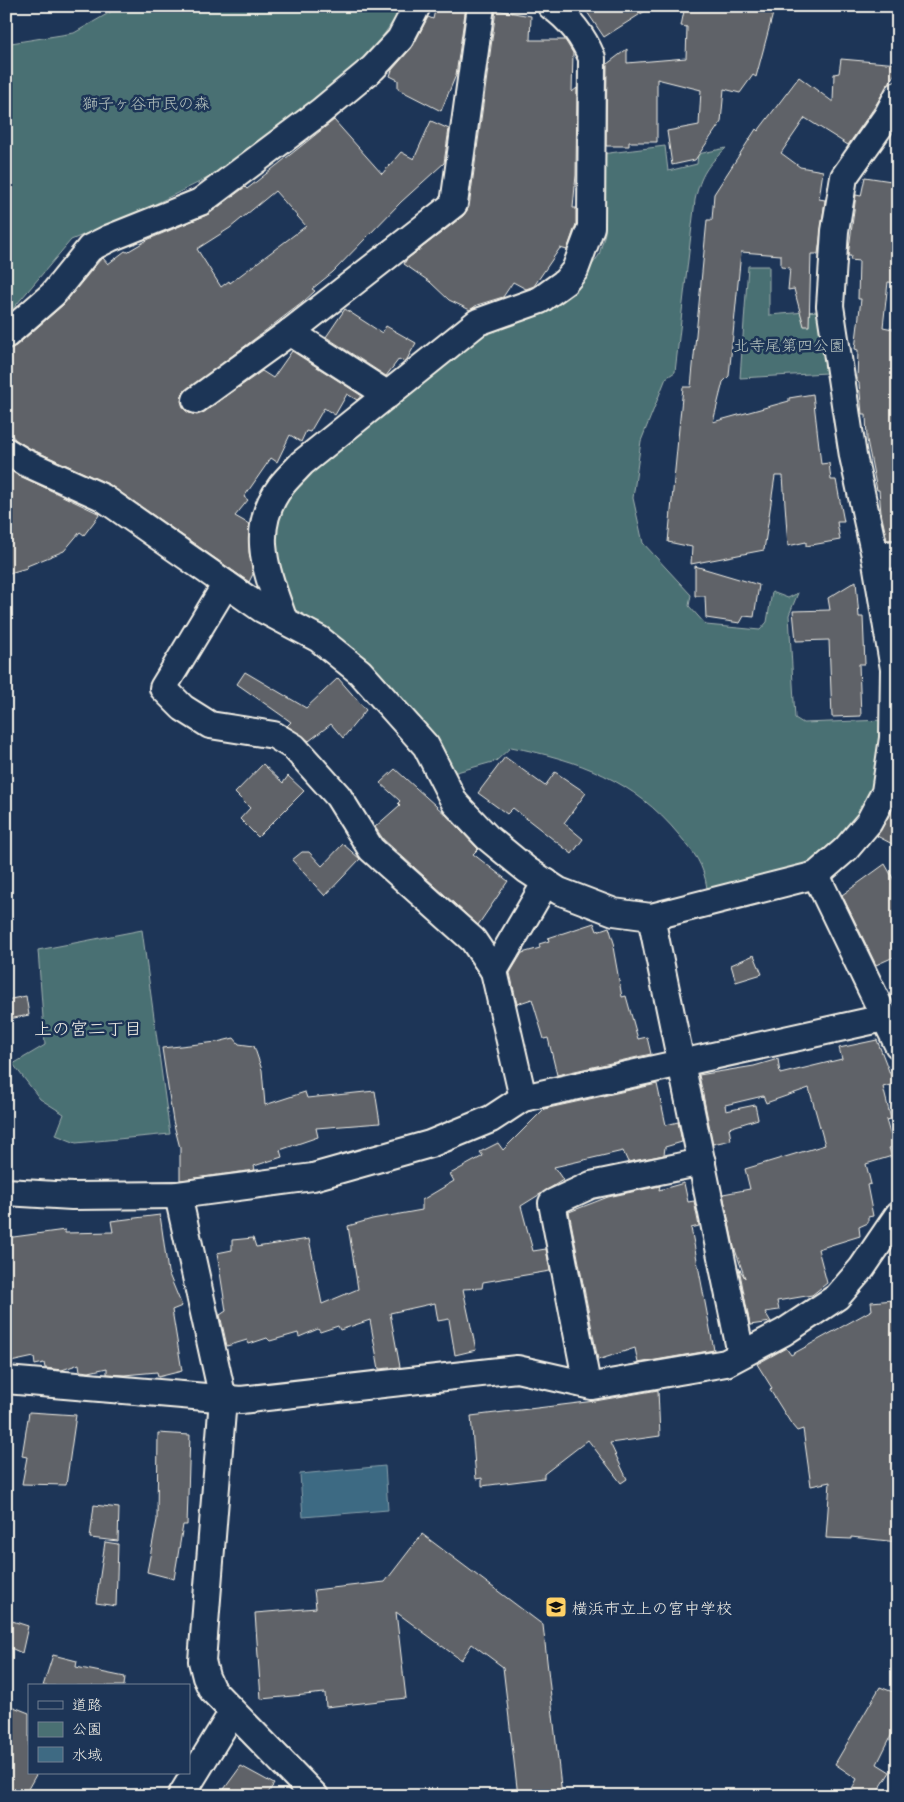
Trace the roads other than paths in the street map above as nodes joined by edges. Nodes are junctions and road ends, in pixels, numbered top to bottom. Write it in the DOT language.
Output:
graph roads {
  1 [pos="418,6"];
  2 [pos="481,6"];
  3 [pos="551,6"];
  4 [pos="898,95"];
  5 [pos="290,332"];
  6 [pos="6,335"];
  7 [pos="388,395"];
  8 [pos="196,400"];
  9 [pos="6,451"];
  10 [pos="886,555"];
  11 [pos="226,584"];
  12 [pos="283,618"];
  13 [pos="816,875"];
  14 [pos="546,882"];
  15 [pos="651,917"];
  16 [pos="494,971"];
  17 [pos="884,1018"];
  18 [pos="898,1045"];
  19 [pos="681,1063"];
  20 [pos="523,1098"];
  21 [pos="702,1162"];
  22 [pos="6,1192"];
  23 [pos="178,1195"];
  24 [pos="898,1215"];
  25 [pos="741,1354"];
  26 [pos="6,1380"];
  27 [pos="587,1384"];
  28 [pos="223,1399"];
  29 [pos="232,1713"];
  30 [pos="181,1796"];
  31 [pos="315,1796"];
  1 -- 6 [label="street"];
  2 -- 5 [label="street"];
  3 -- 7 [label="street"];
  4 -- 10 [label="street"];
  5 -- 7 [label="street"];
  5 -- 8 [label="street"];
  7 -- 12 [label="street"];
  9 -- 11 [label="street"];
  10 -- 13 [label="street"];
  11 -- 12 [label="street"];
  11 -- 16 [label="street"];
  12 -- 14 [label="street"];
  13 -- 15 [label="street"];
  13 -- 17 [label="street"];
  14 -- 15 [label="street"];
  14 -- 16 [label="street"];
  15 -- 19 [label="street"];
  16 -- 20 [label="street"];
  17 -- 18 [label="street"];
  17 -- 19 [label="street"];
  19 -- 20 [label="street"];
  19 -- 21 [label="street"];
  20 -- 23 [label="street"];
  21 -- 25 [label="street"];
  21 -- 27 [label="street"];
  22 -- 23 [label="street"];
  23 -- 28 [label="street"];
  24 -- 25 [label="street"];
  25 -- 27 [label="street"];
  26 -- 28 [label="street"];
  27 -- 28 [label="street"];
  28 -- 29 [label="street"];
  29 -- 30 [label="street"];
  29 -- 31 [label="street"];
}
